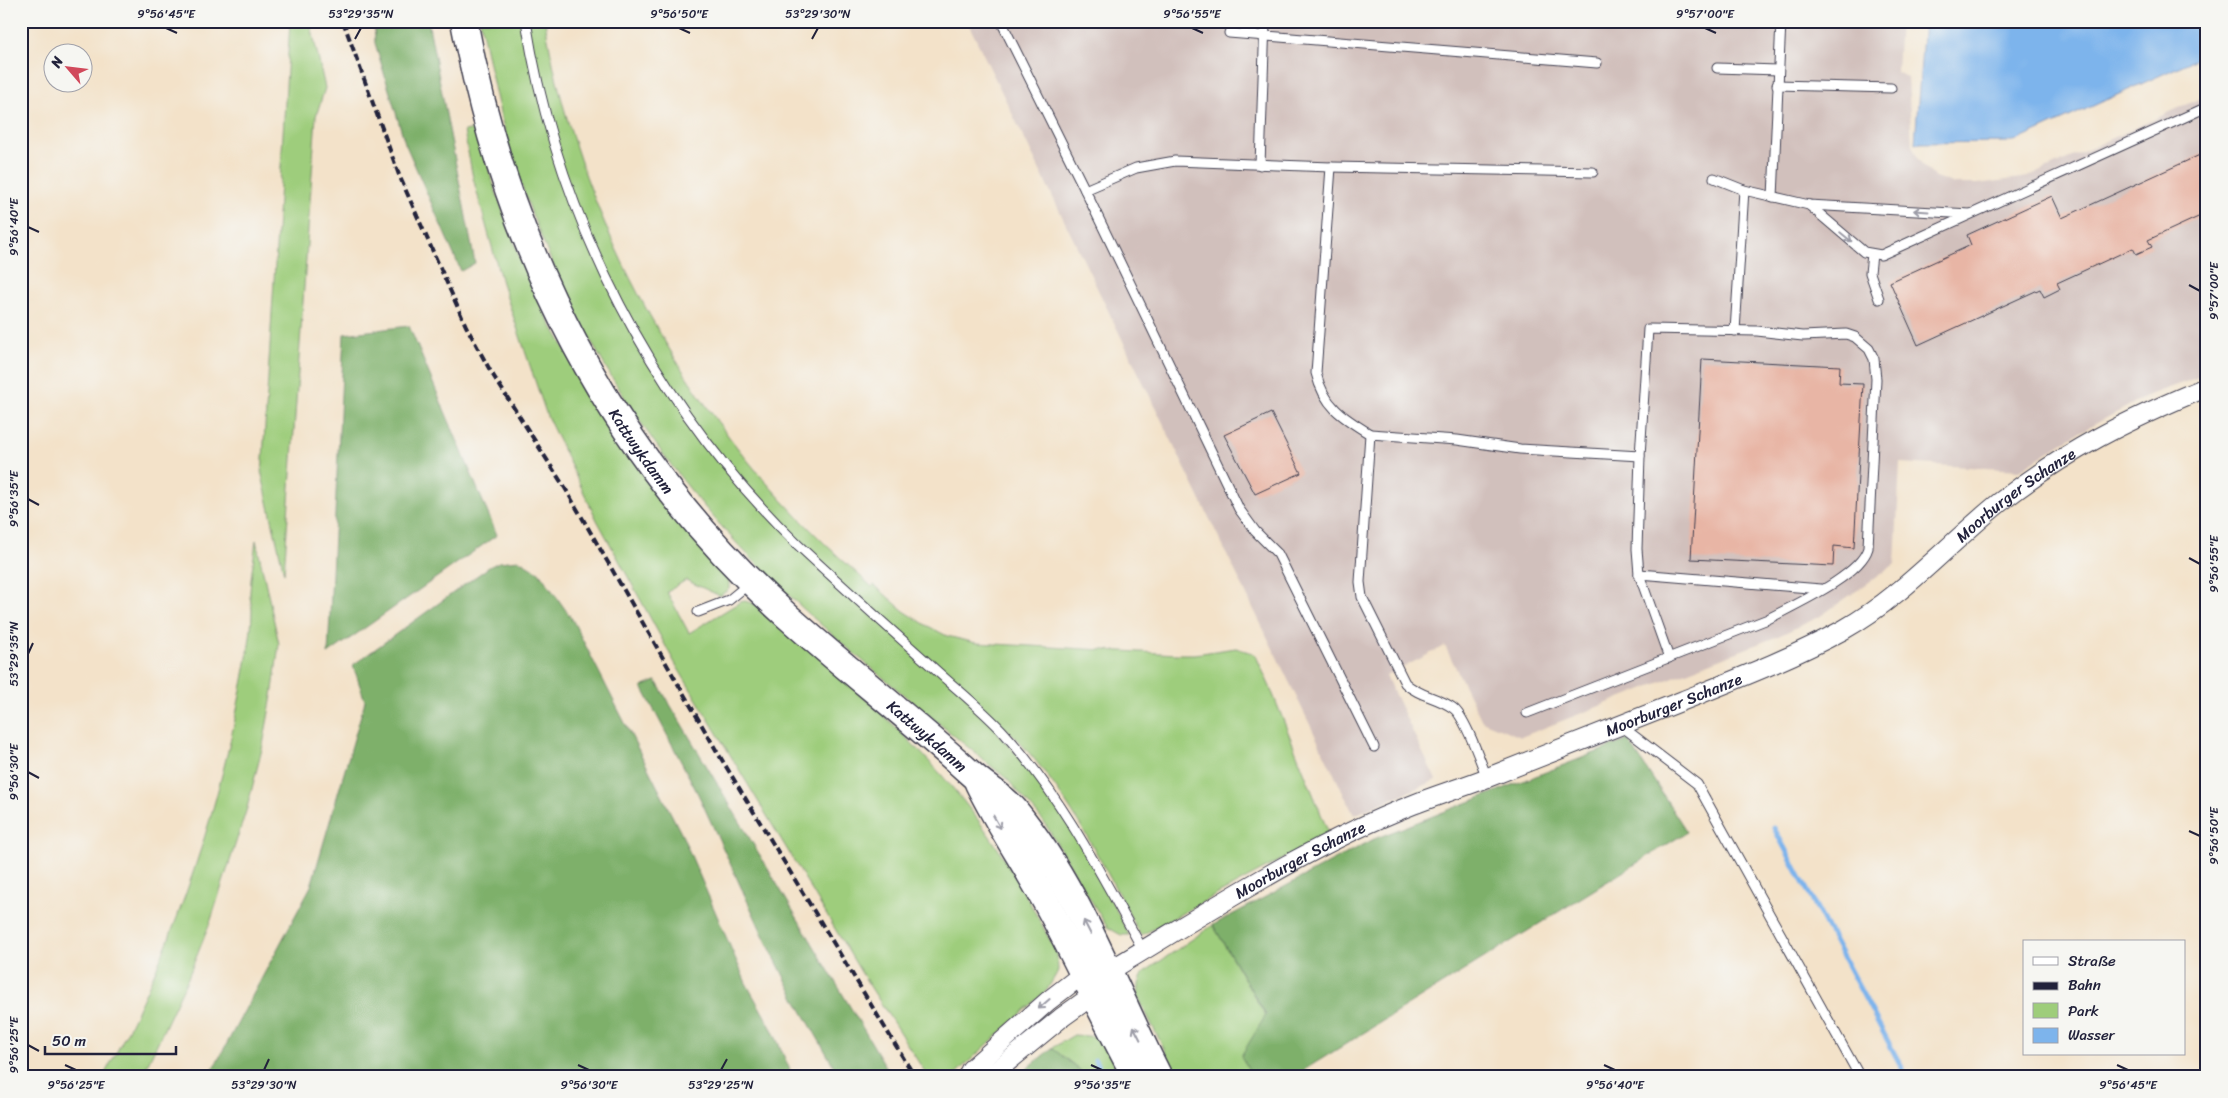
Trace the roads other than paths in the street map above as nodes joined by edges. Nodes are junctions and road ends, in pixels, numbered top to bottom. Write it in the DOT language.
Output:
graph roads {
  1 [pos="464,21"];
  2 [pos="526,21"];
  3 [pos="1002,21"];
  4 [pos="1265,21"];
  5 [pos="1781,21"];
  6 [pos="1228,33"];
  7 [pos="1265,35"];
  8 [pos="1597,63"];
  9 [pos="1717,68"];
  10 [pos="1778,70"];
  11 [pos="1777,86"];
  12 [pos="1891,88"];
  13 [pos="2207,107"];
  14 [pos="1260,165"];
  15 [pos="1331,167"];
  16 [pos="1593,172"];
  17 [pos="1714,178"];
  18 [pos="1085,190"];
  19 [pos="1744,190"];
  20 [pos="1773,197"];
  21 [pos="1809,205"];
  22 [pos="1970,214"];
  23 [pos="1872,254"];
  24 [pos="1880,299"];
  25 [pos="1735,331"];
  26 [pos="2207,387"];
  27 [pos="1370,434"];
  28 [pos="1640,456"];
  29 [pos="1639,574"];
  30 [pos="751,581"];
  31 [pos="1821,589"];
  32 [pos="698,612"];
  33 [pos="1669,658"];
  34 [pos="1527,713"];
  35 [pos="1620,725"];
  36 [pos="1374,746"];
  37 [pos="976,778"];
  38 [pos="1487,778"];
  39 [pos="1143,950"];
  40 [pos="1109,970"];
  41 [pos="1088,985"];
  42 [pos="967,1077"];
  43 [pos="989,1077"];
  44 [pos="1136,1077"];
  45 [pos="1159,1077"];
  46 [pos="1860,1077"];
  1 -- 30 [label="main road, Kattwykdamm"];
  2 -- 39 [label="lane"];
  3 -- 18 [label="lane"];
  4 -- 7 [label="lane"];
  5 -- 10 [label="lane"];
  6 -- 7 [label="lane"];
  7 -- 8 [label="lane"];
  7 -- 14 [label="lane"];
  9 -- 10 [label="lane"];
  10 -- 11 [label="lane"];
  11 -- 12 [label="lane"];
  11 -- 20 [label="lane"];
  13 -- 22 [label="lane"];
  14 -- 15 [label="lane"];
  14 -- 18 [label="lane"];
  15 -- 16 [label="lane"];
  15 -- 27 [label="lane"];
  17 -- 19 [label="lane"];
  18 -- 36 [label="lane"];
  19 -- 20 [label="lane"];
  19 -- 25 [label="lane"];
  20 -- 21 [label="lane"];
  22 -- 21 [label="lane, one-way"];
  21 -- 23 [label="lane, one-way"];
  22 -- 23 [label="lane"];
  23 -- 24 [label="lane"];
  25 -- 28 [label="lane"];
  25 -- 31 [label="lane"];
  26 -- 35 [label="street, Moorburger Schanze"];
  27 -- 28 [label="lane"];
  27 -- 38 [label="lane"];
  28 -- 29 [label="lane"];
  29 -- 31 [label="lane"];
  29 -- 33 [label="lane"];
  30 -- 32 [label="lane"];
  30 -- 37 [label="main road, Kattwykdamm"];
  31 -- 33 [label="lane"];
  33 -- 34 [label="lane"];
  35 -- 38 [label="street, Moorburger Schanze"];
  35 -- 46 [label="lane"];
  40 -- 37 [label="main road, Kattwykdamm, one-way"];
  37 -- 41 [label="main road, Kattwykdamm, one-way"];
  38 -- 39 [label="street, Moorburger Schanze"];
  39 -- 40 [label="street, Moorburger Schanze"];
  40 -- 41 [label="main road"];
  45 -- 40 [label="main road, Kattwykdamm, one-way"];
  41 -- 42 [label="street, one-way"];
  41 -- 43 [label="street"];
  41 -- 44 [label="main road, Kattwykdamm"];
}
